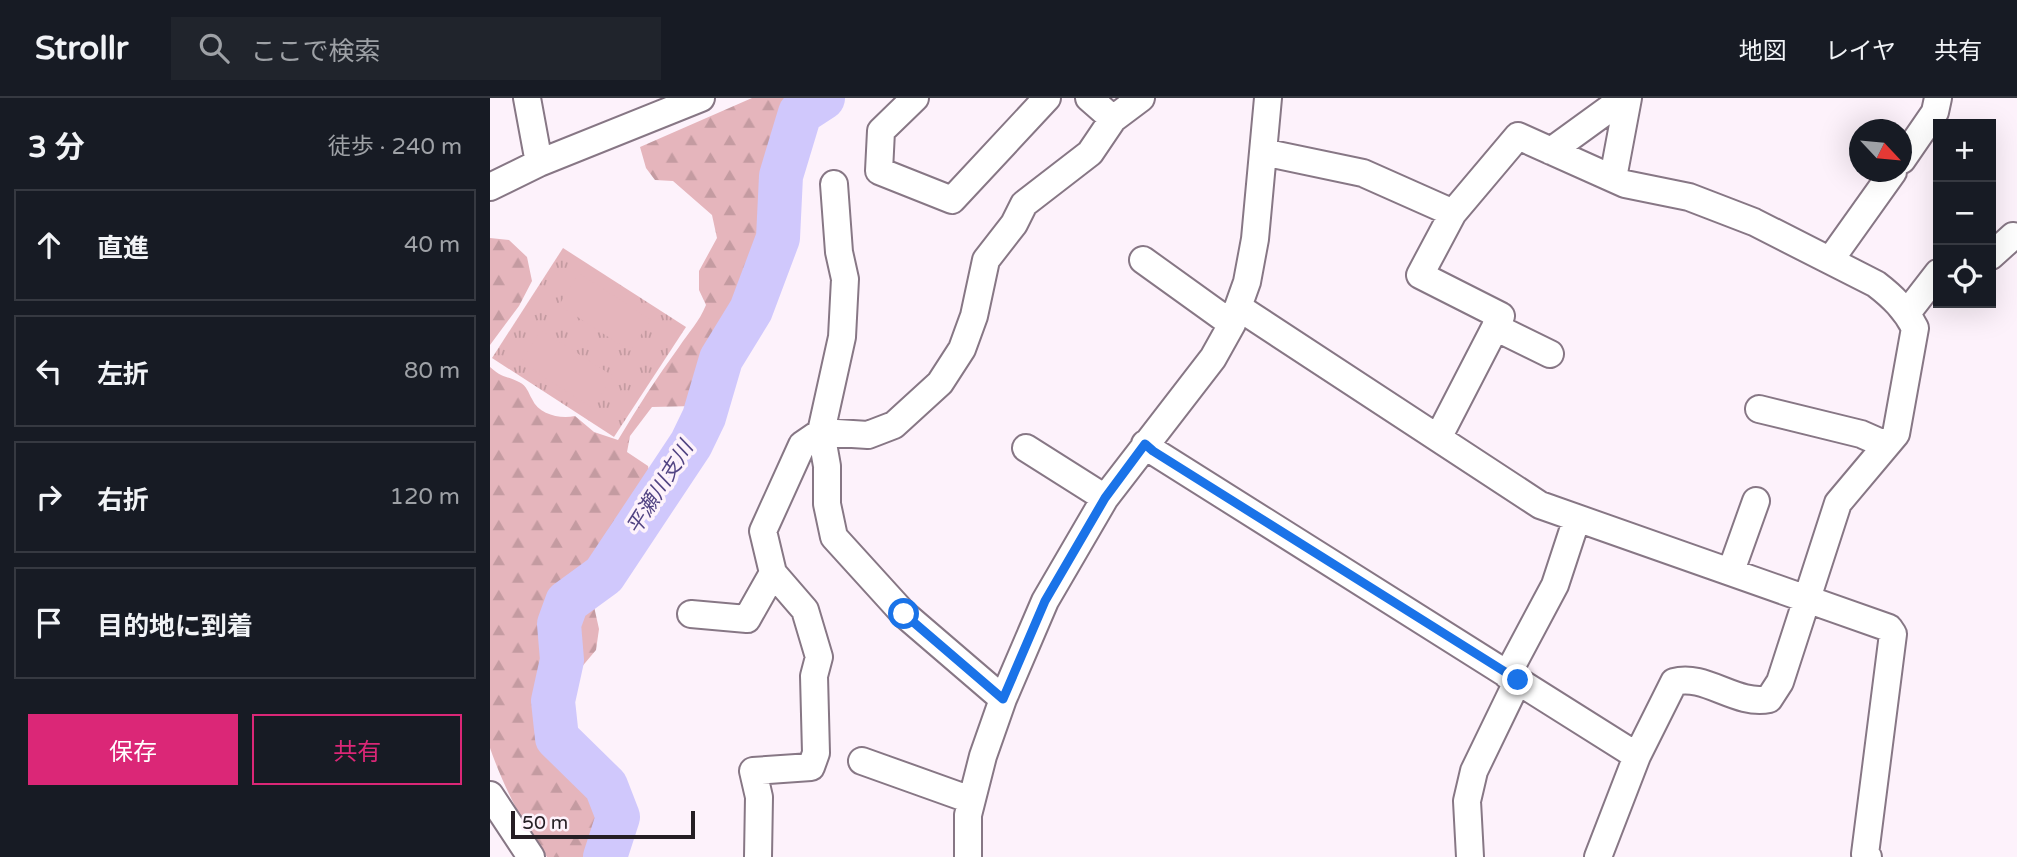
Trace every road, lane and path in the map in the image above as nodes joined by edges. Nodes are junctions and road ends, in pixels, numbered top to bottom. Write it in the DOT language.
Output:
graph roads {
  1 [pos="527,98"];
  2 [pos="701,98"];
  3 [pos="915,98"];
  4 [pos="1047,98"];
  5 [pos="1089,98"];
  6 [pos="1268,98"];
  7 [pos="1626,98"];
  8 [pos="1938,98"];
  9 [pos="1135,99"];
  10 [pos="1113,119"];
  11 [pos="1912,145"];
  12 [pos="1551,151"];
  13 [pos="1263,152"];
  14 [pos="539,163"];
  15 [pos="1613,178"];
  16 [pos="1886,182"];
  17 [pos="834,184"];
  18 [pos="490,187"];
  19 [pos="1453,213"];
  20 [pos="2009,231"];
  21 [pos="1996,249"];
  22 [pos="1831,259"];
  23 [pos="1143,260"];
  24 [pos="1933,279"];
  25 [pos="1907,313"];
  26 [pos="1235,316"];
  27 [pos="1495,327"];
  28 [pos="1549,354"];
  29 [pos="1759,409"];
  30 [pos="821,432"];
  31 [pos="1438,439"];
  32 [pos="1145,444"];
  33 [pos="1886,445"];
  34 [pos="1026,448"];
  35 [pos="1105,498"];
  36 [pos="1756,501"];
  37 [pos="1577,518"];
  38 [pos="1731,571"];
  39 [pos="773,573"];
  40 [pos="1807,598"];
  41 [pos="691,614"];
  42 [pos="1513,678"];
  43 [pos="1003,699"];
  44 [pos="1637,756"];
  45 [pos="862,761"];
  46 [pos="490,795"];
  47 [pos="971,800"];
  48 [pos="531,857"];
  49 [pos="758,857"];
  50 [pos="968,857"];
  51 [pos="1470,857"];
  52 [pos="1598,857"];
  53 [pos="1868,857"];
  1 -- 14 [label="street"];
  2 -- 14 [label="street"];
  3 -- 4 [label="street"];
  5 -- 10 [label="street"];
  6 -- 13 [label="street"];
  7 -- 12 [label="street"];
  7 -- 15 [label="street"];
  8 -- 11 [label="street"];
  9 -- 10 [label="street"];
  10 -- 30 [label="street"];
  12 -- 15 [label="street"];
  12 -- 19 [label="street"];
  13 -- 19 [label="street"];
  13 -- 26 [label="street"];
  14 -- 18 [label="street"];
  15 -- 22 [label="street"];
  16 -- 22 [label="street"];
  17 -- 30 [label="street"];
  19 -- 27 [label="street"];
  20 -- 21 [label="street"];
  22 -- 25 [label="street"];
  23 -- 26 [label="street"];
  24 -- 25 [label="street"];
  25 -- 33 [label="street"];
  26 -- 31 [label="street"];
  26 -- 32 [label="street"];
  27 -- 28 [label="street"];
  27 -- 31 [label="street"];
  29 -- 33 [label="street"];
  30 -- 39 [label="street"];
  30 -- 43 [label="street"];
  31 -- 37 [label="street"];
  32 -- 35 [label="street"];
  32 -- 42 [label="street"];
  33 -- 40 [label="street"];
  34 -- 35 [label="street"];
  35 -- 43 [label="street"];
  36 -- 38 [label="street"];
  37 -- 38 [label="street"];
  37 -- 42 [label="street"];
  38 -- 40 [label="street"];
  39 -- 41 [label="street"];
  39 -- 49 [label="street"];
  40 -- 44 [label="street"];
  40 -- 53 [label="street"];
  42 -- 44 [label="street"];
  42 -- 51 [label="street"];
  43 -- 47 [label="street"];
  44 -- 52 [label="street"];
  45 -- 47 [label="street"];
  46 -- 48 [label="street"];
  47 -- 50 [label="street"];
}
